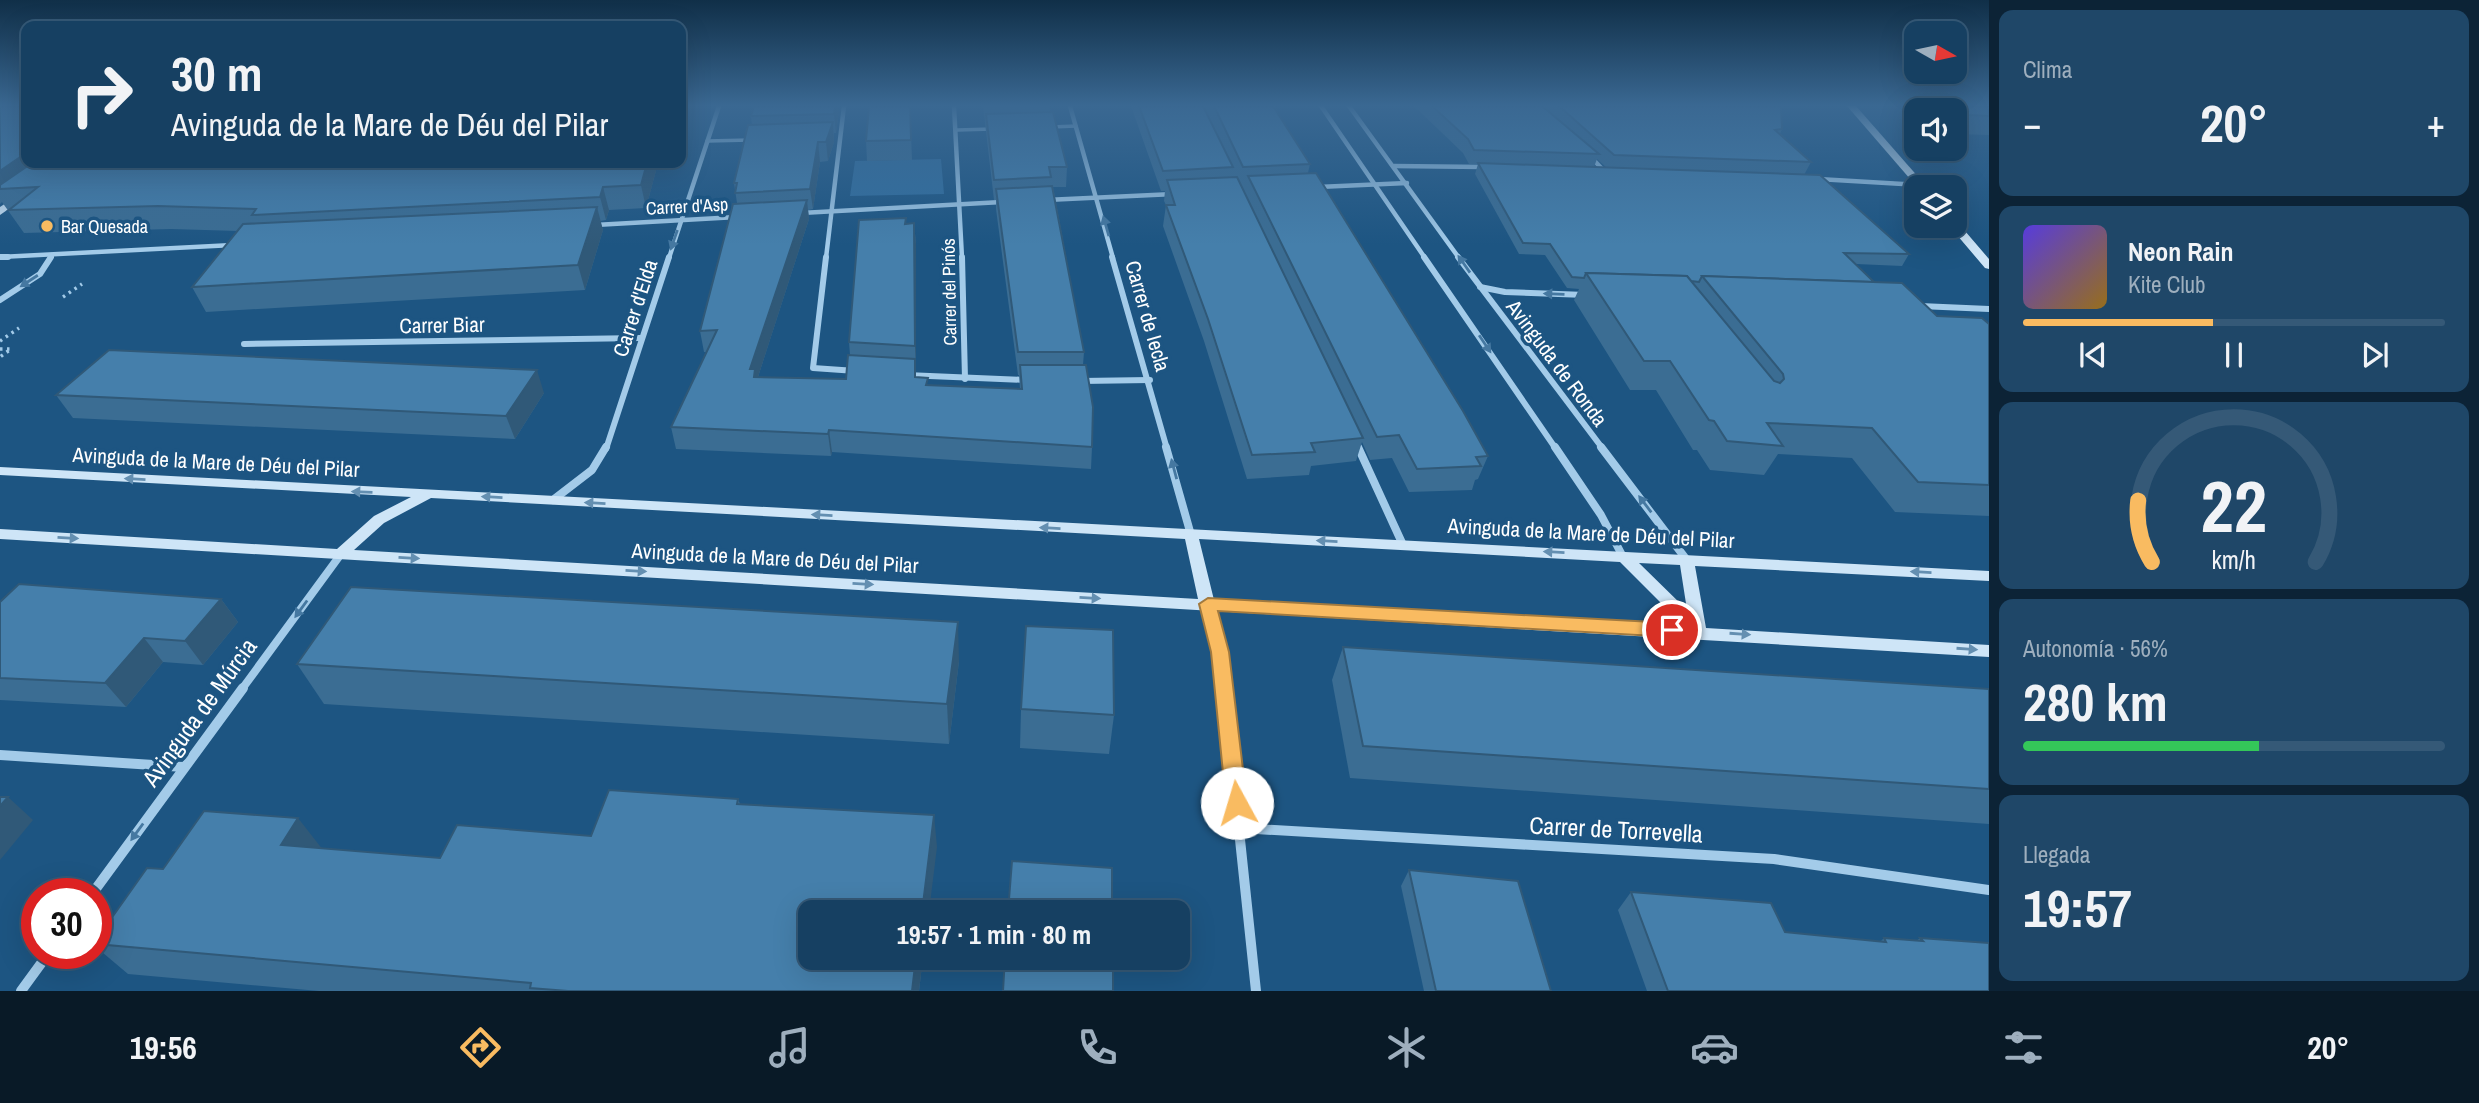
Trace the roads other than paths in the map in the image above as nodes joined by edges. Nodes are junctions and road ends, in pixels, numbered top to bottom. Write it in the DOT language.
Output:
graph roads {
  1 [pos="703,152"];
  2 [pos="839,152"];
  3 [pos="958,152"];
  4 [pos="1084,152"];
  5 [pos="1353,152"];
  6 [pos="1384,152"];
  7 [pos="1891,152"];
  8 [pos="1587,153"];
  9 [pos="1394,166"];
  10 [pos="1496,168"];
  11 [pos="1592,171"];
  12 [pos="1605,172"];
  13 [pos="1619,172"];
  14 [pos="1911,175"];
  15 [pos="1813,179"];
  16 [pos="1407,183"];
  17 [pos="1376,185"];
  18 [pos="1904,185"];
  19 [pos="33,188"];
  20 [pos="1306,188"];
  21 [pos="1188,194"];
  22 [pos="1098,198"];
  23 [pos="1042,201"];
  24 [pos="1015,202"];
  25 [pos="961,204"];
  26 [pos="832,211"];
  27 [pos="0,212"];
  28 [pos="790,213"];
  29 [pos="749,216"];
  30 [pos="681,220"];
  31 [pos="581,226"];
  32 [pos="1965,238"];
  33 [pos="247,244"];
  34 [pos="52,255"];
  35 [pos="0,257"];
  36 [pos="1989,266"];
  37 [pos="1480,287"];
  38 [pos="1597,295"];
  39 [pos="0,300"];
  40 [pos="1907,306"];
  41 [pos="1989,309"];
  42 [pos="641,338"];
  43 [pos="244,344"];
  44 [pos="868,372"];
  45 [pos="896,374"];
  46 [pos="965,379"];
  47 [pos="1030,380"];
  48 [pos="1150,380"];
  49 [pos="1069,381"];
  50 [pos="1350,428"];
  51 [pos="0,471"];
  52 [pos="431,494"];
  53 [pos="553,500"];
  54 [pos="0,534"];
  55 [pos="1191,535"];
  56 [pos="1404,545"];
  57 [pos="341,554"];
  58 [pos="1622,555"];
  59 [pos="1686,559"];
  60 [pos="1989,576"];
  61 [pos="1208,604"];
  62 [pos="1699,631"];
  63 [pos="1989,651"];
  64 [pos="0,755"];
  65 [pos="184,767"];
  66 [pos="1239,828"];
  67 [pos="104,878"];
  68 [pos="1989,890"];
  69 [pos="37,969"];
  70 [pos="21,991"];
  71 [pos="1256,991"];
  1 -- 30 [label="street, Carrer d'Elda"];
  2 -- 26 [label="street"];
  3 -- 25 [label="street, Carrer del Pinós"];
  4 -- 22 [label="street, Carrer de Iecla"];
  5 -- 17 [label="street"];
  6 -- 9 [label="street, Avinguda de Ronda"];
  7 -- 14 [label="street"];
  8 -- 12 [label="street"];
  9 -- 10 [label="street"];
  9 -- 16 [label="street, Avinguda de Ronda"];
  11 -- 12 [label="street"];
  12 -- 13 [label="street"];
  15 -- 18 [label="street"];
  16 -- 17 [label="street"];
  37 -- 16 [label="street, Avinguda de Ronda, one-way"];
  17 -- 20 [label="street"];
  17 -- 58 [label="street, one-way"];
  19 -- 27 [label="street"];
  21 -- 22 [label="street"];
  22 -- 23 [label="street"];
  48 -- 22 [label="street, Carrer de Iecla, one-way"];
  24 -- 25 [label="street"];
  25 -- 26 [label="street"];
  25 -- 46 [label="street, Carrer del Pinós"];
  26 -- 28 [label="street"];
  26 -- 44 [label="street"];
  29 -- 30 [label="street, Carrer d'Asp"];
  30 -- 31 [label="street, Carrer d'Asp"];
  30 -- 42 [label="street, Carrer d'Elda, one-way"];
  32 -- 36 [label="street"];
  33 -- 34 [label="street"];
  34 -- 35 [label="street"];
  34 -- 39 [label="street, one-way"];
  38 -- 37 [label="street, one-way"];
  59 -- 37 [label="street, Avinguda de Ronda, one-way"];
  40 -- 41 [label="street"];
  42 -- 43 [label="street, Carrer Biar"];
  42 -- 53 [label="street, Carrer d'Elda"];
  45 -- 46 [label="street"];
  46 -- 47 [label="street"];
  48 -- 49 [label="street"];
  55 -- 48 [label="street, Carrer de Iecla, one-way"];
  50 -- 56 [label="street"];
  52 -- 51 [label="street, Avinguda de la Mare de Déu del Pilar, one-way"];
  53 -- 52 [label="street, Avinguda de la Mare de Déu del Pilar, one-way"];
  52 -- 57 [label="street, Avinguda de la Mare de Déu del Pilar"];
  55 -- 53 [label="street, Avinguda de la Mare de Déu del Pilar, one-way"];
  54 -- 57 [label="street, Avinguda de la Mare de Déu del Pilar, one-way"];
  56 -- 55 [label="street, Avinguda de la Mare de Déu del Pilar, one-way"];
  55 -- 61 [label="street"];
  58 -- 56 [label="street, Avinguda de la Mare de Déu del Pilar, one-way"];
  57 -- 61 [label="street, Avinguda de la Mare de Déu del Pilar, one-way"];
  57 -- 65 [label="street, Avinguda de Múrcia, one-way"];
  58 -- 59 [label="street, Avinguda de la Mare de Déu del Pilar"];
  58 -- 62 [label="street"];
  60 -- 59 [label="street, Avinguda de la Mare de Déu del Pilar, one-way"];
  59 -- 62 [label="street"];
  61 -- 62 [label="street, Avinguda de la Mare de Déu del Pilar"];
  61 -- 66 [label="street"];
  62 -- 63 [label="street, Avinguda de la Mare de Déu del Pilar, one-way"];
  64 -- 65 [label="street"];
  65 -- 67 [label="street, Avinguda de Múrcia, one-way"];
  66 -- 68 [label="street, Carrer de Torrevella"];
  66 -- 71 [label="street"];
  69 -- 70 [label="street"];
}
